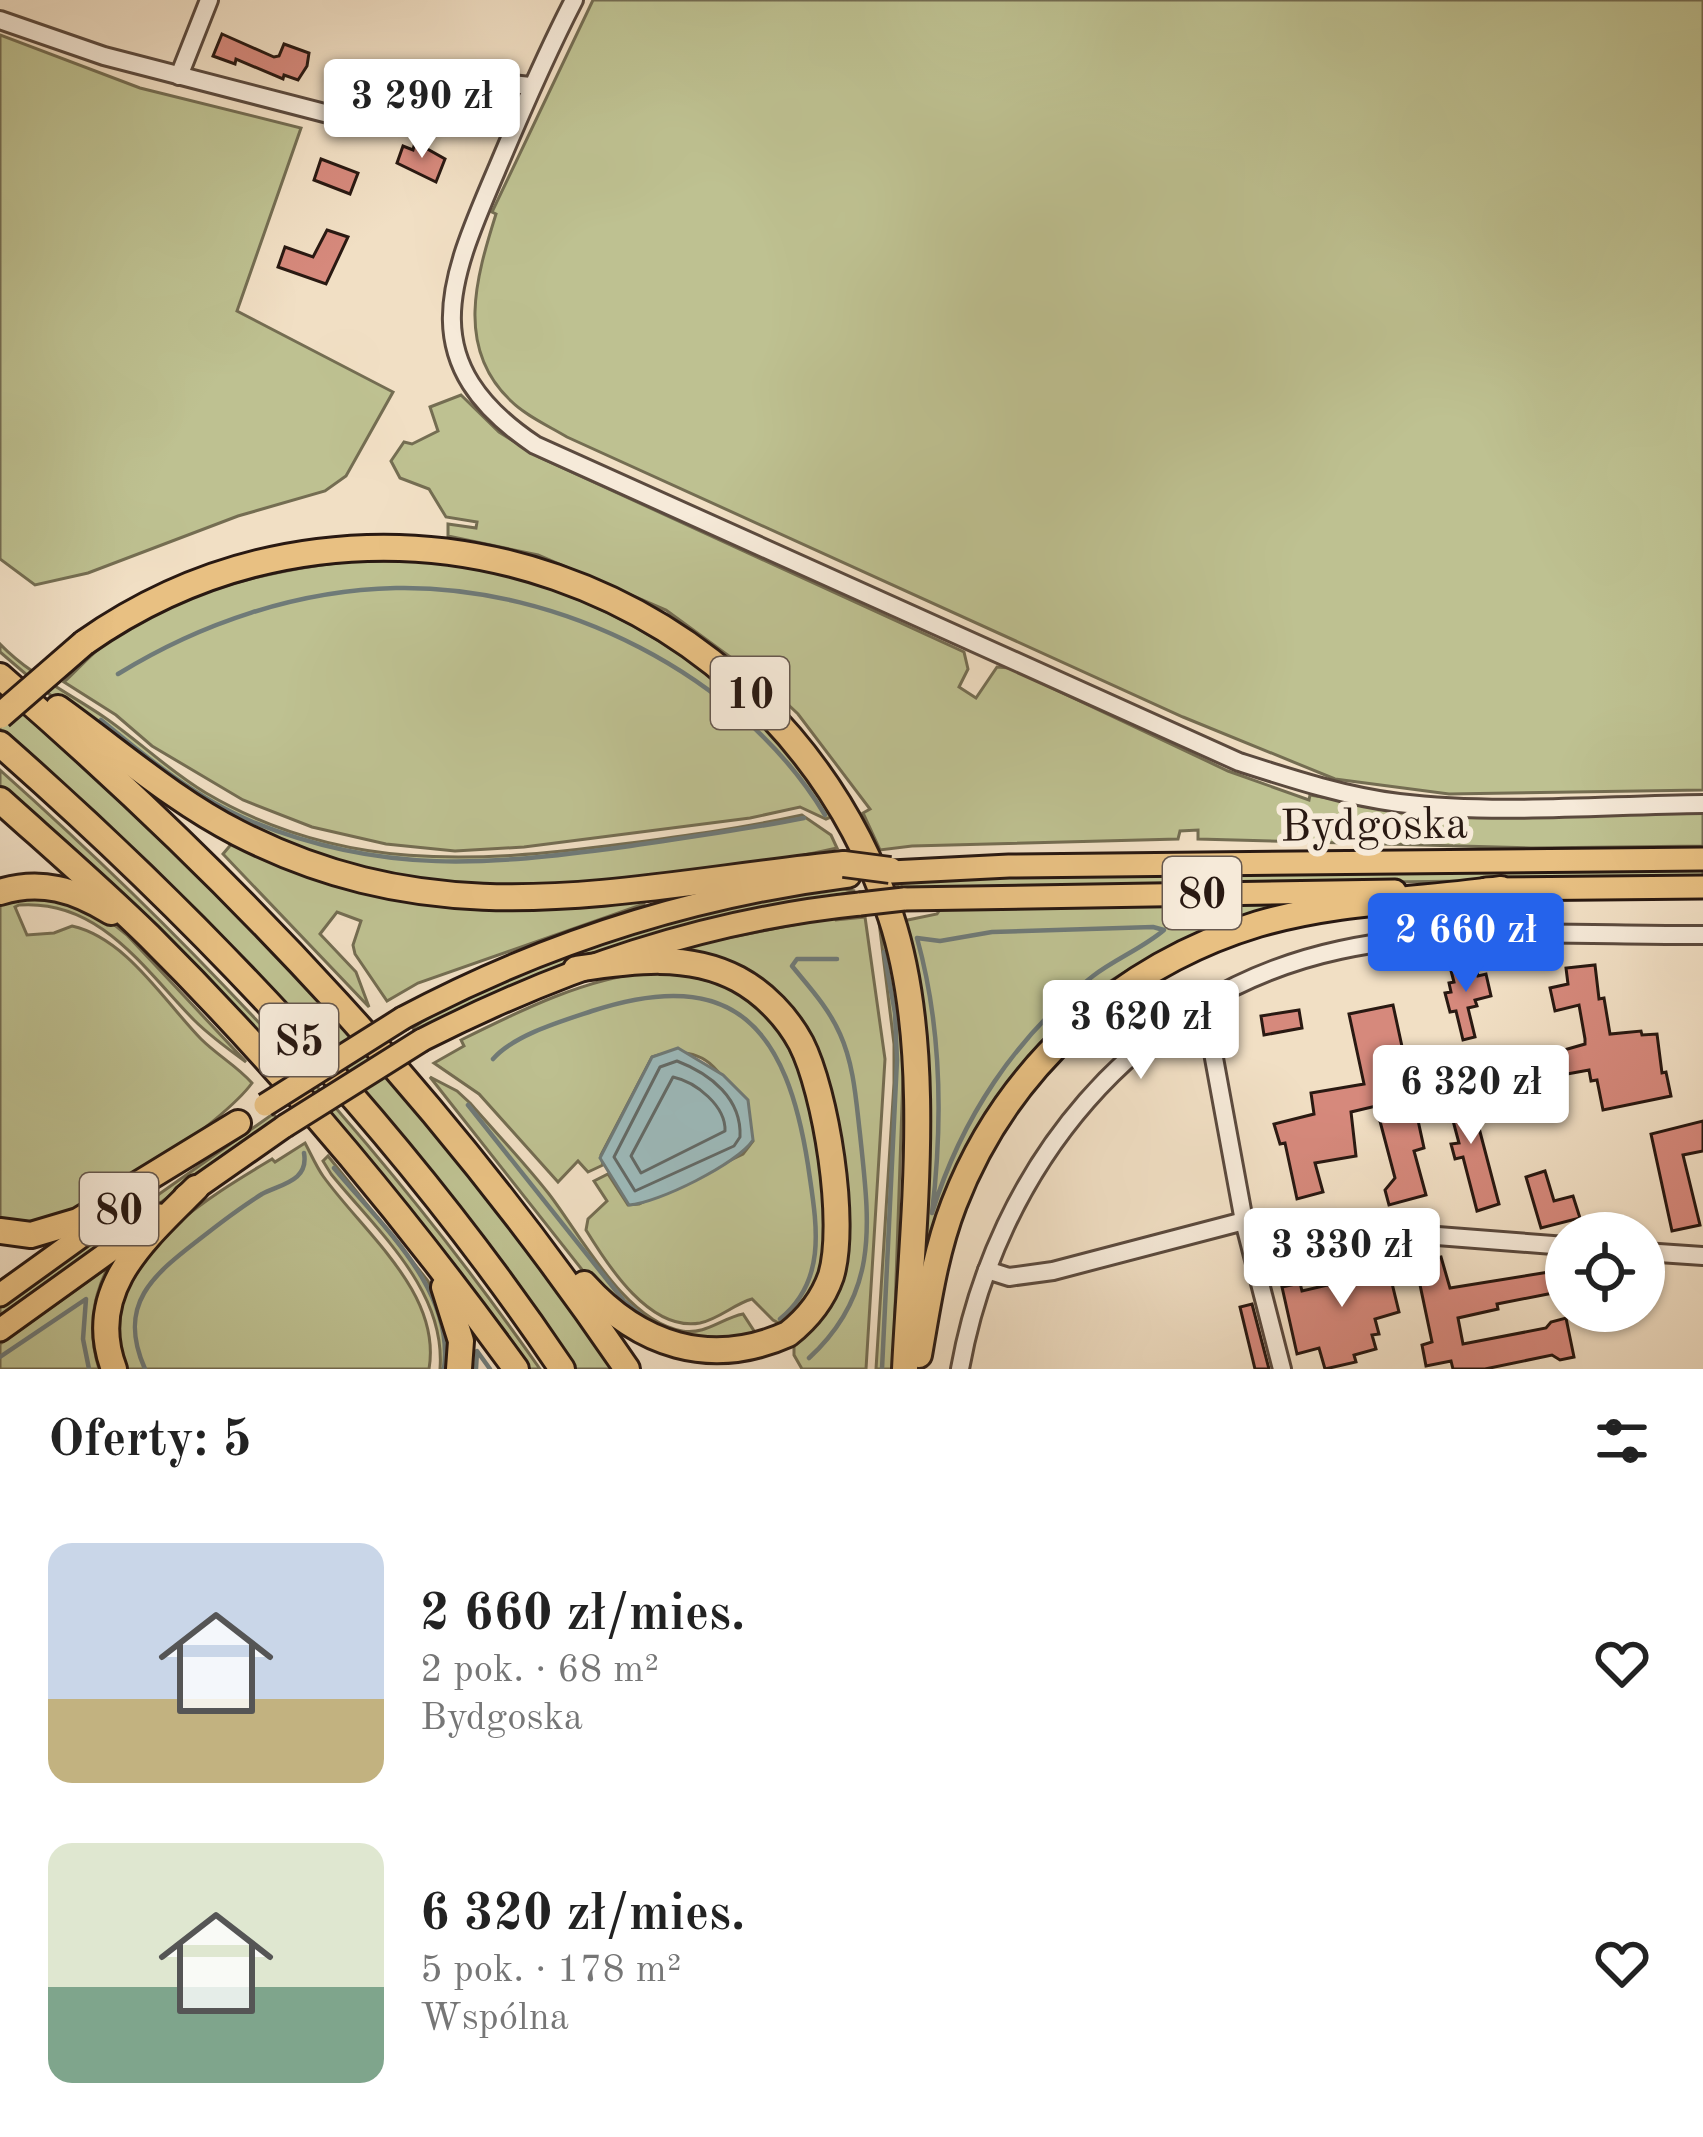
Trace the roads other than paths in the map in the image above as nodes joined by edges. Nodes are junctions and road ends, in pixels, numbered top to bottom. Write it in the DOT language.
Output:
graph roads {
  1 [pos="209,0"];
  2 [pos="574,0"];
  3 [pos="0,20"];
  4 [pos="179,76"];
  5 [pos="530,86"];
  6 [pos="0,667"];
  7 [pos="0,676"];
  8 [pos="0,716"];
  9 [pos="0,744"];
  10 [pos="0,800"];
  11 [pos="1703,803"];
  12 [pos="1703,859"];
  13 [pos="846,870"];
  14 [pos="894,871"];
  15 [pos="1703,887"];
  16 [pos="1501,889"];
  17 [pos="0,892"];
  18 [pos="148,935"];
  19 [pos="1703,935"];
  20 [pos="577,969"];
  21 [pos="1195,1007"];
  22 [pos="238,1124"];
  23 [pos="196,1188"];
  24 [pos="1244,1221"];
  25 [pos="523,1223"];
  26 [pos="0,1231"];
  27 [pos="1545,1244"];
  28 [pos="1665,1253"];
  29 [pos="1703,1256"];
  30 [pos="430,1258"];
  31 [pos="987,1270"];
  32 [pos="0,1295"];
  33 [pos="0,1330"];
  34 [pos="113,1369"];
  35 [pos="459,1369"];
  36 [pos="516,1369"];
  37 [pos="562,1369"];
  38 [pos="627,1369"];
  39 [pos="905,1369"];
  40 [pos="916,1369"];
  41 [pos="960,1369"];
  42 [pos="1282,1369"];
  1 -- 4 [label="street"];
  2 -- 5 [label="street"];
  3 -- 4 [label="street"];
  4 -- 5 [label="street"];
  5 -- 11 [label="street"];
  6 -- 13 [label="highway"];
  7 -- 25 [label="highway, S5"];
  8 -- 39 [label="highway, 10, bridge"];
  9 -- 37 [label="highway, S5"];
  10 -- 18 [label="highway"];
  12 -- 14 [label="main road, Bydgoska / 80"];
  13 -- 14 [label="highway, bridge"];
  13 -- 22 [label="main road, 80, bridge"];
  15 -- 16 [label="main road, Bydgoska / 80"];
  16 -- 20 [label="main road, 80, bridge"];
  16 -- 40 [label="highway"];
  17 -- 18 [label="highway"];
  18 -- 30 [label="highway"];
  19 -- 21 [label="street"];
  20 -- 23 [label="main road, 80, bridge"];
  20 -- 25 [label="highway"];
  21 -- 24 [label="street"];
  21 -- 31 [label="street"];
  22 -- 26 [label="highway"];
  22 -- 32 [label="main road, 80"];
  23 -- 33 [label="main road, 80"];
  23 -- 34 [label="highway"];
  24 -- 27 [label="street"];
  24 -- 31 [label="street"];
  24 -- 42 [label="street"];
  25 -- 38 [label="highway, S5"];
  28 -- 29 [label="street"];
  30 -- 35 [label="highway"];
  30 -- 36 [label="highway"];
  31 -- 41 [label="street"];
}
